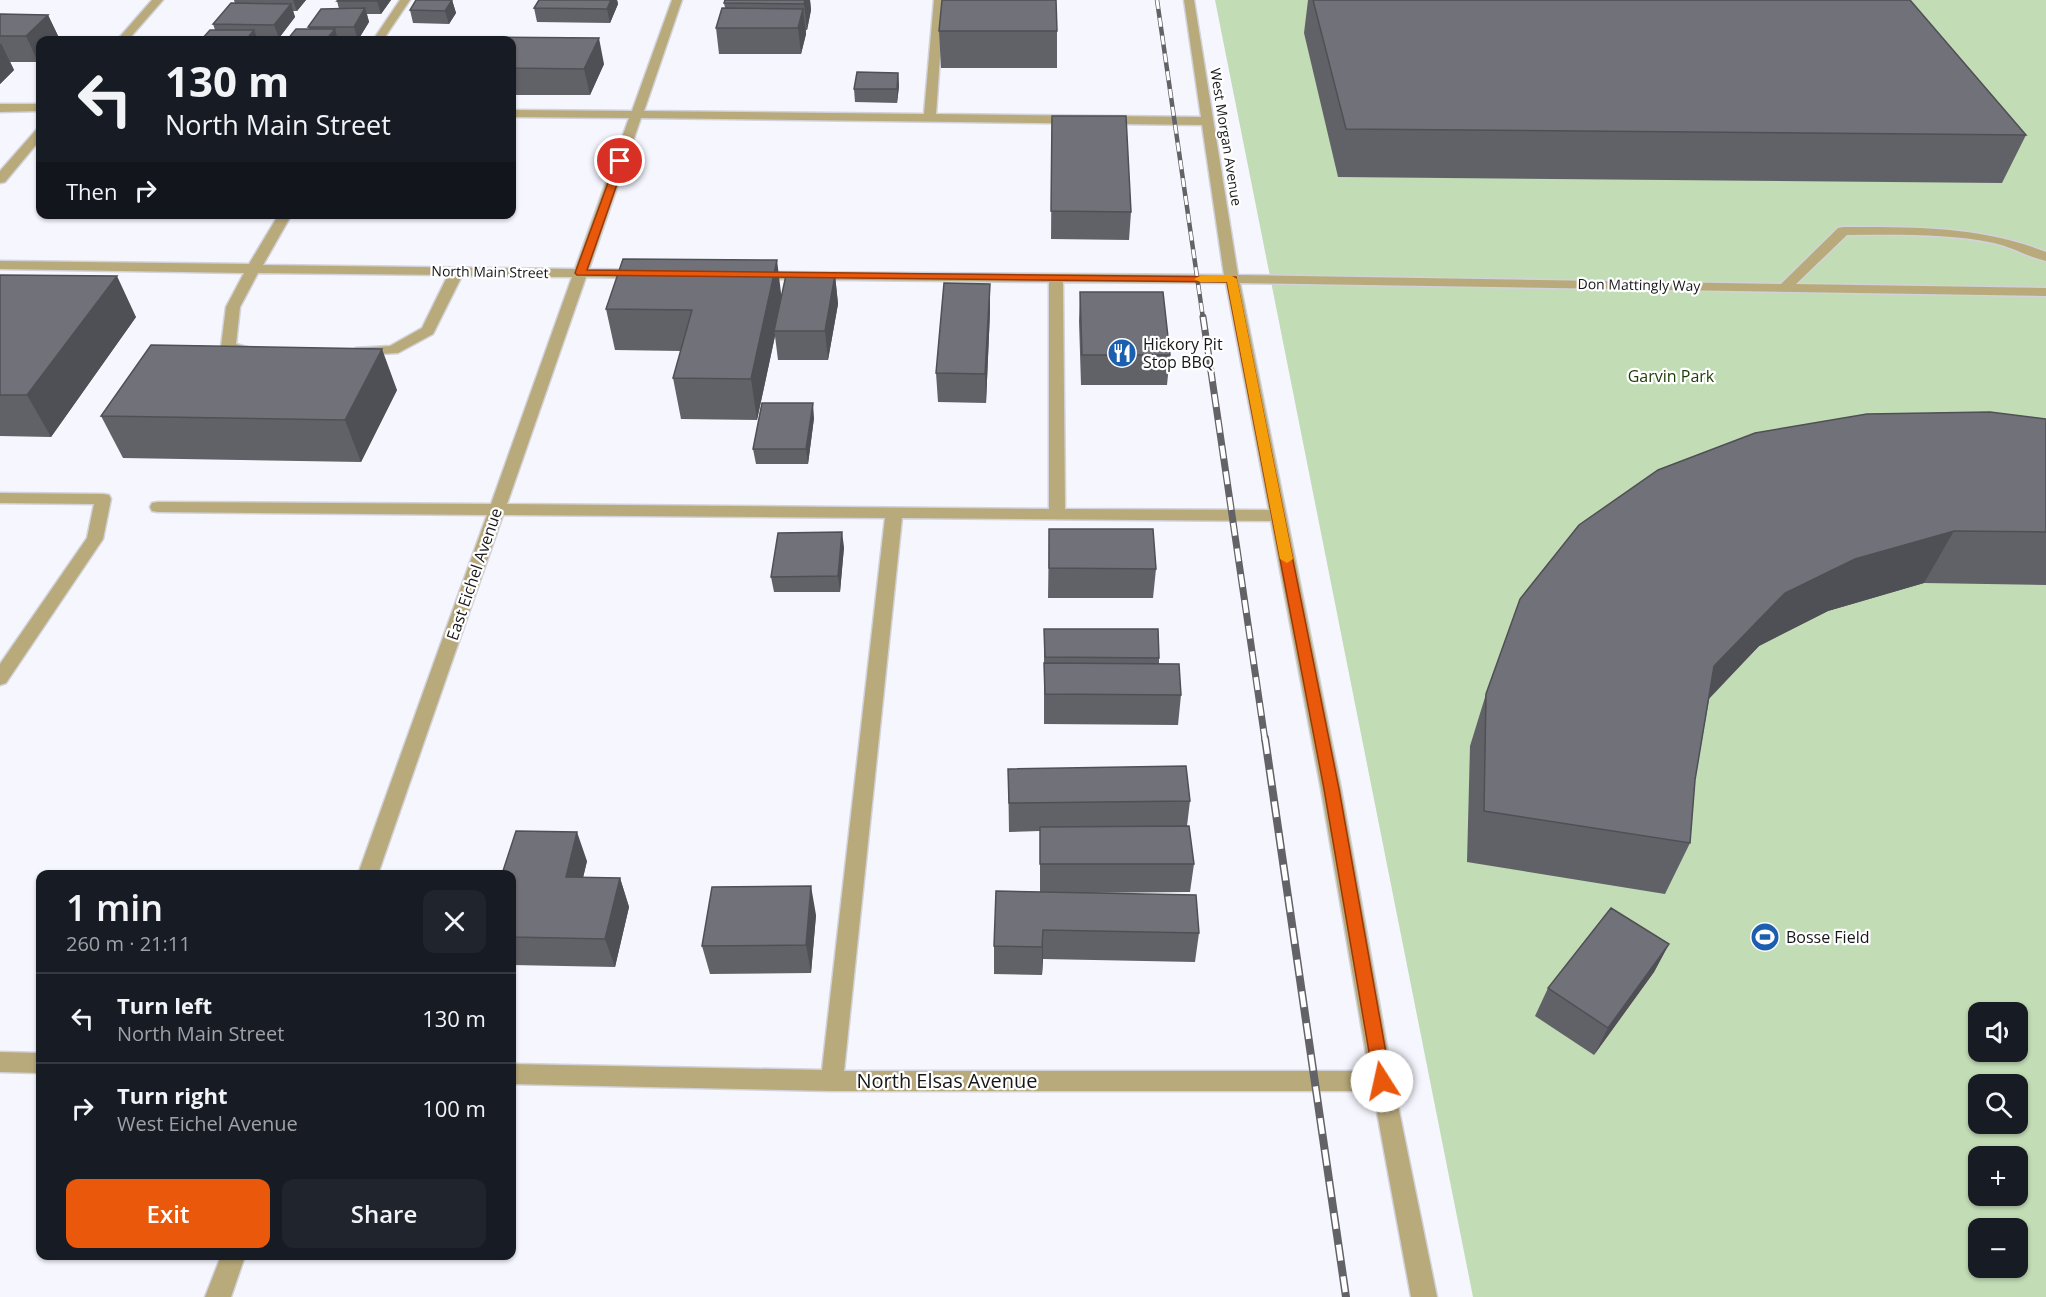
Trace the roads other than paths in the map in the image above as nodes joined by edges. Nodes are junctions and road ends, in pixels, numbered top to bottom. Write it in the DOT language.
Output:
graph roads {
  1 [pos="158,0"];
  2 [pos="405,0"];
  3 [pos="677,0"];
  4 [pos="939,0"];
  5 [pos="1189,0"];
  6 [pos="126,36"];
  7 [pos="381,36"];
  8 [pos="0,108"];
  9 [pos="36,108"];
  10 [pos="516,113"];
  11 [pos="636,116"];
  12 [pos="930,118"];
  13 [pos="1208,121"];
  14 [pos="36,138"];
  15 [pos="0,179"];
  16 [pos="283,219"];
  17 [pos="2046,257"];
  18 [pos="0,265"];
  19 [pos="253,269"];
  20 [pos="457,272"];
  21 [pos="581,273"];
  22 [pos="651,274"];
  23 [pos="744,275"];
  24 [pos="1056,278"];
  25 [pos="1232,279"];
  26 [pos="1784,288"];
  27 [pos="2046,292"];
  28 [pos="348,351"];
  29 [pos="259,354"];
  30 [pos="0,498"];
  31 [pos="158,507"];
  32 [pos="496,511"];
  33 [pos="894,512"];
  34 [pos="1057,513"];
  35 [pos="1278,516"];
  36 [pos="0,678"];
  37 [pos="369,870"];
  38 [pos="0,1062"];
  39 [pos="36,1063"];
  40 [pos="516,1074"];
  41 [pos="832,1081"];
  42 [pos="1382,1081"];
  43 [pos="232,1260"];
  44 [pos="218,1297"];
  45 [pos="1424,1297"];
  1 -- 6 [label="street"];
  2 -- 7 [label="street"];
  3 -- 11 [label="street, East Eichel Avenue"];
  4 -- 12 [label="street"];
  5 -- 13 [label="street, West Morgan Avenue"];
  8 -- 9 [label="street"];
  10 -- 11 [label="street"];
  11 -- 12 [label="street"];
  11 -- 21 [label="street, East Eichel Avenue"];
  12 -- 13 [label="street"];
  13 -- 25 [label="street, West Morgan Avenue"];
  14 -- 15 [label="street"];
  16 -- 19 [label="street"];
  17 -- 26 [label="street"];
  18 -- 19 [label="street, North Main Street"];
  19 -- 20 [label="street, North Main Street"];
  19 -- 29 [label="street"];
  20 -- 21 [label="street, North Main Street"];
  20 -- 28 [label="street"];
  21 -- 22 [label="street, North Main Street"];
  21 -- 32 [label="street, East Eichel Avenue"];
  23 -- 24 [label="street"];
  24 -- 25 [label="street"];
  24 -- 34 [label="street"];
  25 -- 26 [label="street, Don Mattingly Way"];
  25 -- 35 [label="street, West Morgan Avenue"];
  26 -- 27 [label="street, Don Mattingly Way"];
  30 -- 36 [label="street"];
  31 -- 32 [label="street"];
  32 -- 33 [label="street"];
  32 -- 37 [label="street, East Eichel Avenue"];
  33 -- 34 [label="street"];
  33 -- 41 [label="street"];
  34 -- 35 [label="street"];
  35 -- 42 [label="street, West Morgan Avenue"];
  38 -- 39 [label="street"];
  40 -- 41 [label="street, North Elsas Avenue"];
  41 -- 42 [label="street, North Elsas Avenue"];
  42 -- 45 [label="street, West Morgan Avenue"];
  43 -- 44 [label="street"];
}
